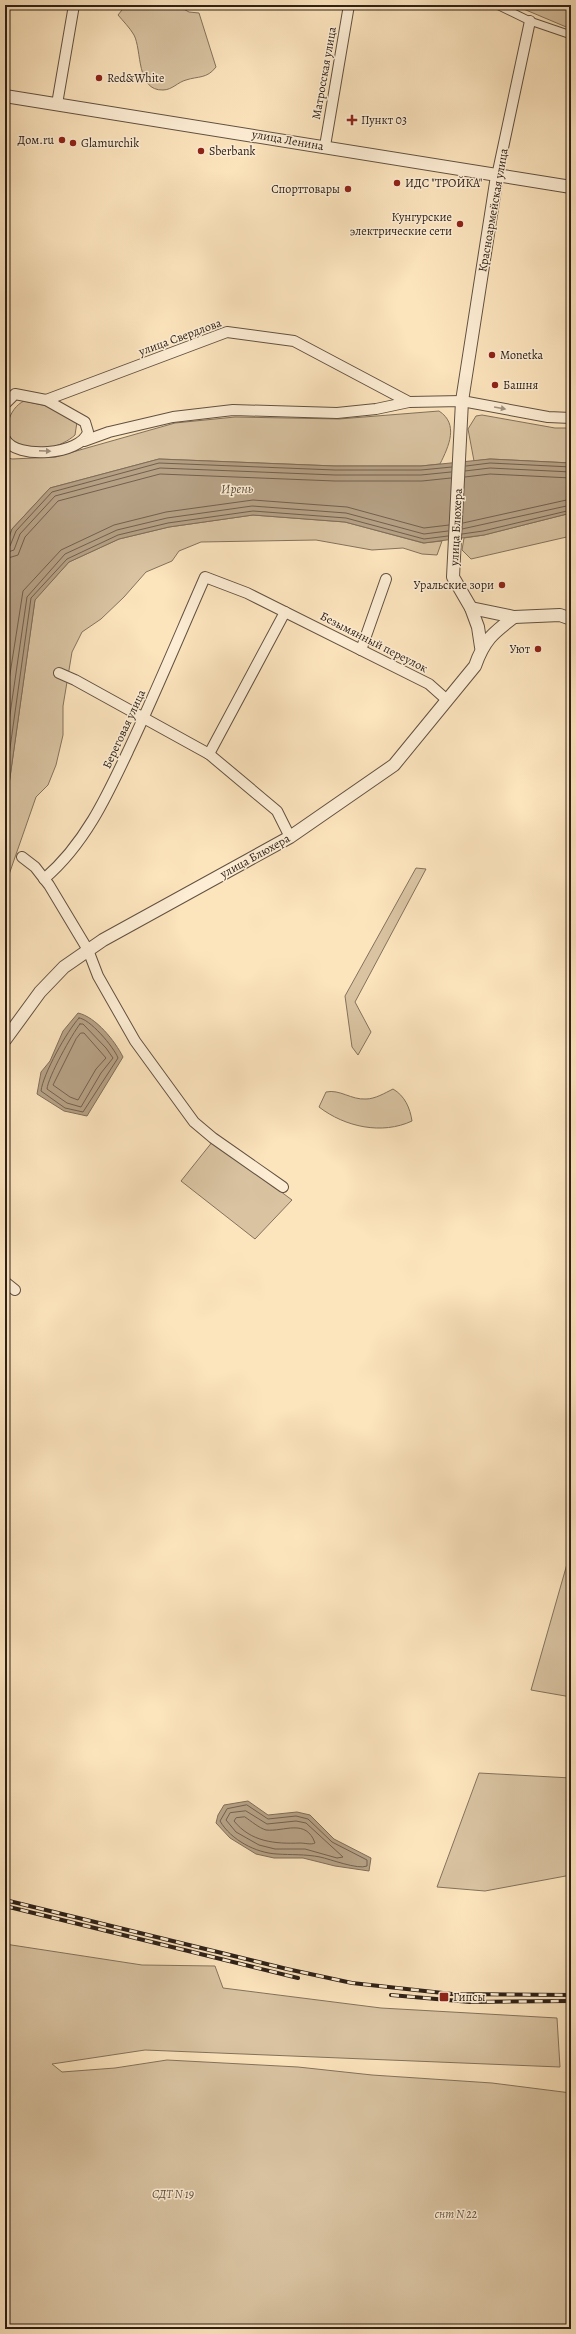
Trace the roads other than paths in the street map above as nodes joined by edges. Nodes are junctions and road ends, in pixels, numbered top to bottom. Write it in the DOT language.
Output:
graph roads {
  1 [pos="74,5"];
  2 [pos="349,5"];
  3 [pos="497,5"];
  4 [pos="530,21"];
  5 [pos="571,35"];
  6 [pos="5,96"];
  7 [pos="57,104"];
  8 [pos="325,146"];
  9 [pos="497,176"];
  10 [pos="571,187"];
  11 [pos="10,392"];
  12 [pos="46,400"];
  13 [pos="462,401"];
  14 [pos="409,402"];
  15 [pos="5,404"];
  16 [pos="571,418"];
  17 [pos="85,422"];
  18 [pos="109,432"];
  19 [pos="84,441"];
  20 [pos="6,444"];
  21 [pos="205,577"];
  22 [pos="386,579"];
  23 [pos="471,608"];
  24 [pos="286,612"];
  25 [pos="514,618"];
  26 [pos="571,619"];
  27 [pos="481,647"];
  28 [pos="361,650"];
  29 [pos="59,673"];
  30 [pos="447,700"];
  31 [pos="144,719"];
  32 [pos="209,754"];
  33 [pos="290,836"];
  34 [pos="22,857"];
  35 [pos="44,879"];
  36 [pos="88,950"];
  37 [pos="5,1040"];
  38 [pos="283,1187"];
  39 [pos="5,1282"];
  40 [pos="15,1290"];
  1 -- 7 [label="street"];
  2 -- 8 [label="street, Матросская улица"];
  3 -- 4 [label="street"];
  4 -- 5 [label="street"];
  4 -- 9 [label="street, Красноармейская улица"];
  6 -- 7 [label="street, улица Ленина"];
  7 -- 8 [label="street, улица Ленина"];
  8 -- 9 [label="street, улица Ленина"];
  9 -- 10 [label="street, улица Ленина"];
  9 -- 13 [label="street, Красноармейская улица"];
  11 -- 12 [label="street"];
  11 -- 15 [label="street"];
  12 -- 14 [label="street, улица Свердлова"];
  12 -- 17 [label="street"];
  13 -- 14 [label="street, улица Свердлова"];
  13 -- 16 [label="street, улица Свердлова, one-way"];
  13 -- 23 [label="street, улица Блюхера"];
  14 -- 18 [label="street, улица Свердлова"];
  17 -- 18 [label="street"];
  17 -- 19 [label="street"];
  18 -- 19 [label="street, улица Свердлова"];
  20 -- 19 [label="street, улица Свердлова, one-way"];
  21 -- 24 [label="street, Безымянный переулок"];
  21 -- 31 [label="street, Береговая улица"];
  22 -- 28 [label="street"];
  23 -- 25 [label="street"];
  23 -- 27 [label="street, улица Блюхера"];
  24 -- 28 [label="street, Безымянный переулок"];
  24 -- 32 [label="street"];
  25 -- 26 [label="street"];
  25 -- 27 [label="street, улица Блюхера"];
  27 -- 30 [label="street, улица Блюхера"];
  28 -- 30 [label="street, Безымянный переулок"];
  29 -- 31 [label="street"];
  30 -- 33 [label="street, улица Блюхера"];
  31 -- 32 [label="street"];
  31 -- 35 [label="street, Береговая улица"];
  32 -- 33 [label="street"];
  33 -- 36 [label="street, улица Блюхера"];
  34 -- 35 [label="street"];
  35 -- 36 [label="street"];
  36 -- 37 [label="street, улица Блюхера"];
  36 -- 38 [label="street"];
  39 -- 40 [label="street"];
}
